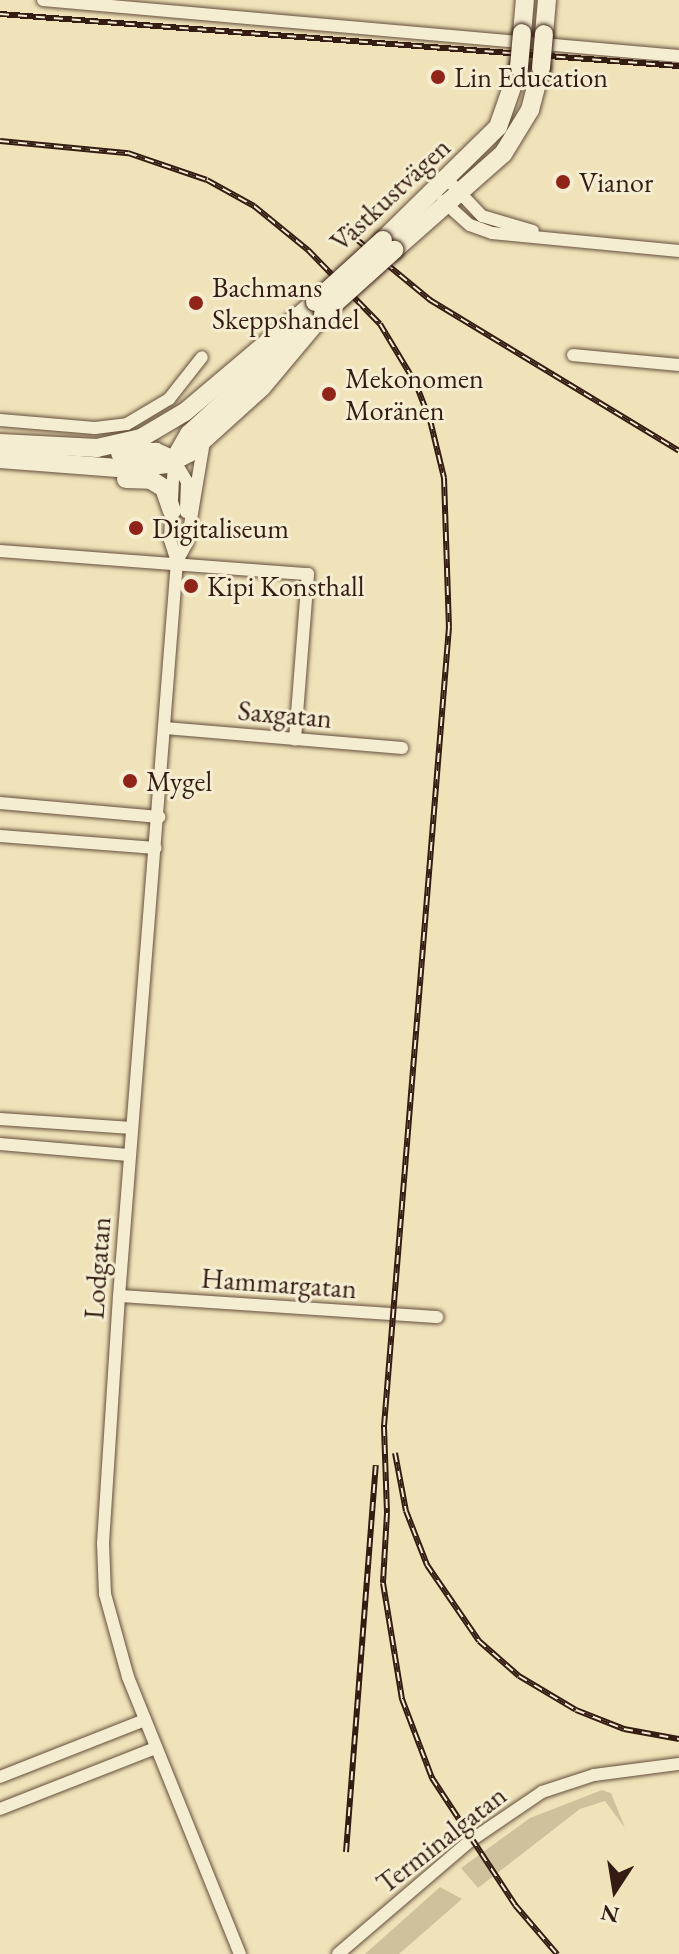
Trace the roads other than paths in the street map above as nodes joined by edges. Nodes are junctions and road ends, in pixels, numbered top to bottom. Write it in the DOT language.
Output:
graph roads {
  1 [pos="43,0"];
  2 [pos="525,0"];
  3 [pos="547,0"];
  4 [pos="679,56"];
  5 [pos="448,193"];
  6 [pos="679,251"];
  7 [pos="315,309"];
  8 [pos="573,355"];
  9 [pos="202,357"];
  10 [pos="679,365"];
  11 [pos="0,420"];
  12 [pos="205,440"];
  13 [pos="0,443"];
  14 [pos="43,446"];
  15 [pos="0,459"];
  16 [pos="174,460"];
  17 [pos="0,469"];
  18 [pos="172,511"];
  19 [pos="187,543"];
  20 [pos="0,551"];
  21 [pos="177,561"];
  22 [pos="165,728"];
  23 [pos="295,739"];
  24 [pos="402,748"];
  25 [pos="0,803"];
  26 [pos="159,817"];
  27 [pos="0,836"];
  28 [pos="156,848"];
  29 [pos="0,1119"];
  30 [pos="132,1128"];
  31 [pos="0,1144"];
  32 [pos="129,1155"];
  33 [pos="119,1296"];
  34 [pos="437,1317"];
  35 [pos="145,1720"];
  36 [pos="156,1748"];
  37 [pos="679,1764"];
  38 [pos="0,1777"];
  39 [pos="0,1809"];
  40 [pos="240,1954"];
  41 [pos="338,1954"];
  1 -- 4 [label="street"];
  2 -- 5 [label="main road, Västkustvägen, bridge"];
  3 -- 5 [label="main road, Västkustvägen, bridge"];
  5 -- 6 [label="street"];
  5 -- 7 [label="main road, Västkustvägen, bridge"];
  7 -- 12 [label="main road, Västkustvägen"];
  7 -- 14 [label="main road, Västkustvägen"];
  7 -- 16 [label="main road"];
  8 -- 10 [label="street"];
  9 -- 11 [label="street"];
  12 -- 16 [label="main road, Västkustvägen"];
  12 -- 19 [label="street, Lodgatan"];
  13 -- 14 [label="main road, Västkustvägen"];
  14 -- 16 [label="main road, Västkustvägen"];
  15 -- 16 [label="main road, Västkustvägen"];
  16 -- 18 [label="street, Lodgatan"];
  16 -- 19 [label="street, Lodgatan"];
  17 -- 18 [label="main road"];
  18 -- 21 [label="street, Lodgatan"];
  19 -- 21 [label="street, Lodgatan"];
  20 -- 21 [label="street"];
  21 -- 22 [label="street, Lodgatan"];
  21 -- 23 [label="street"];
  22 -- 23 [label="street, Saxgatan"];
  22 -- 26 [label="street, Lodgatan"];
  23 -- 24 [label="street, Saxgatan"];
  25 -- 26 [label="street"];
  26 -- 28 [label="street, Lodgatan"];
  27 -- 28 [label="street"];
  28 -- 30 [label="street, Lodgatan"];
  29 -- 30 [label="street"];
  30 -- 32 [label="street, Lodgatan"];
  31 -- 32 [label="street"];
  32 -- 33 [label="street, Lodgatan"];
  33 -- 34 [label="street, Hammargatan"];
  33 -- 35 [label="street, Lodgatan"];
  35 -- 36 [label="street, Lodgatan"];
  35 -- 38 [label="street"];
  36 -- 39 [label="street"];
  36 -- 40 [label="street, Lodgatan"];
  37 -- 41 [label="street, Terminalgatan"];
}
